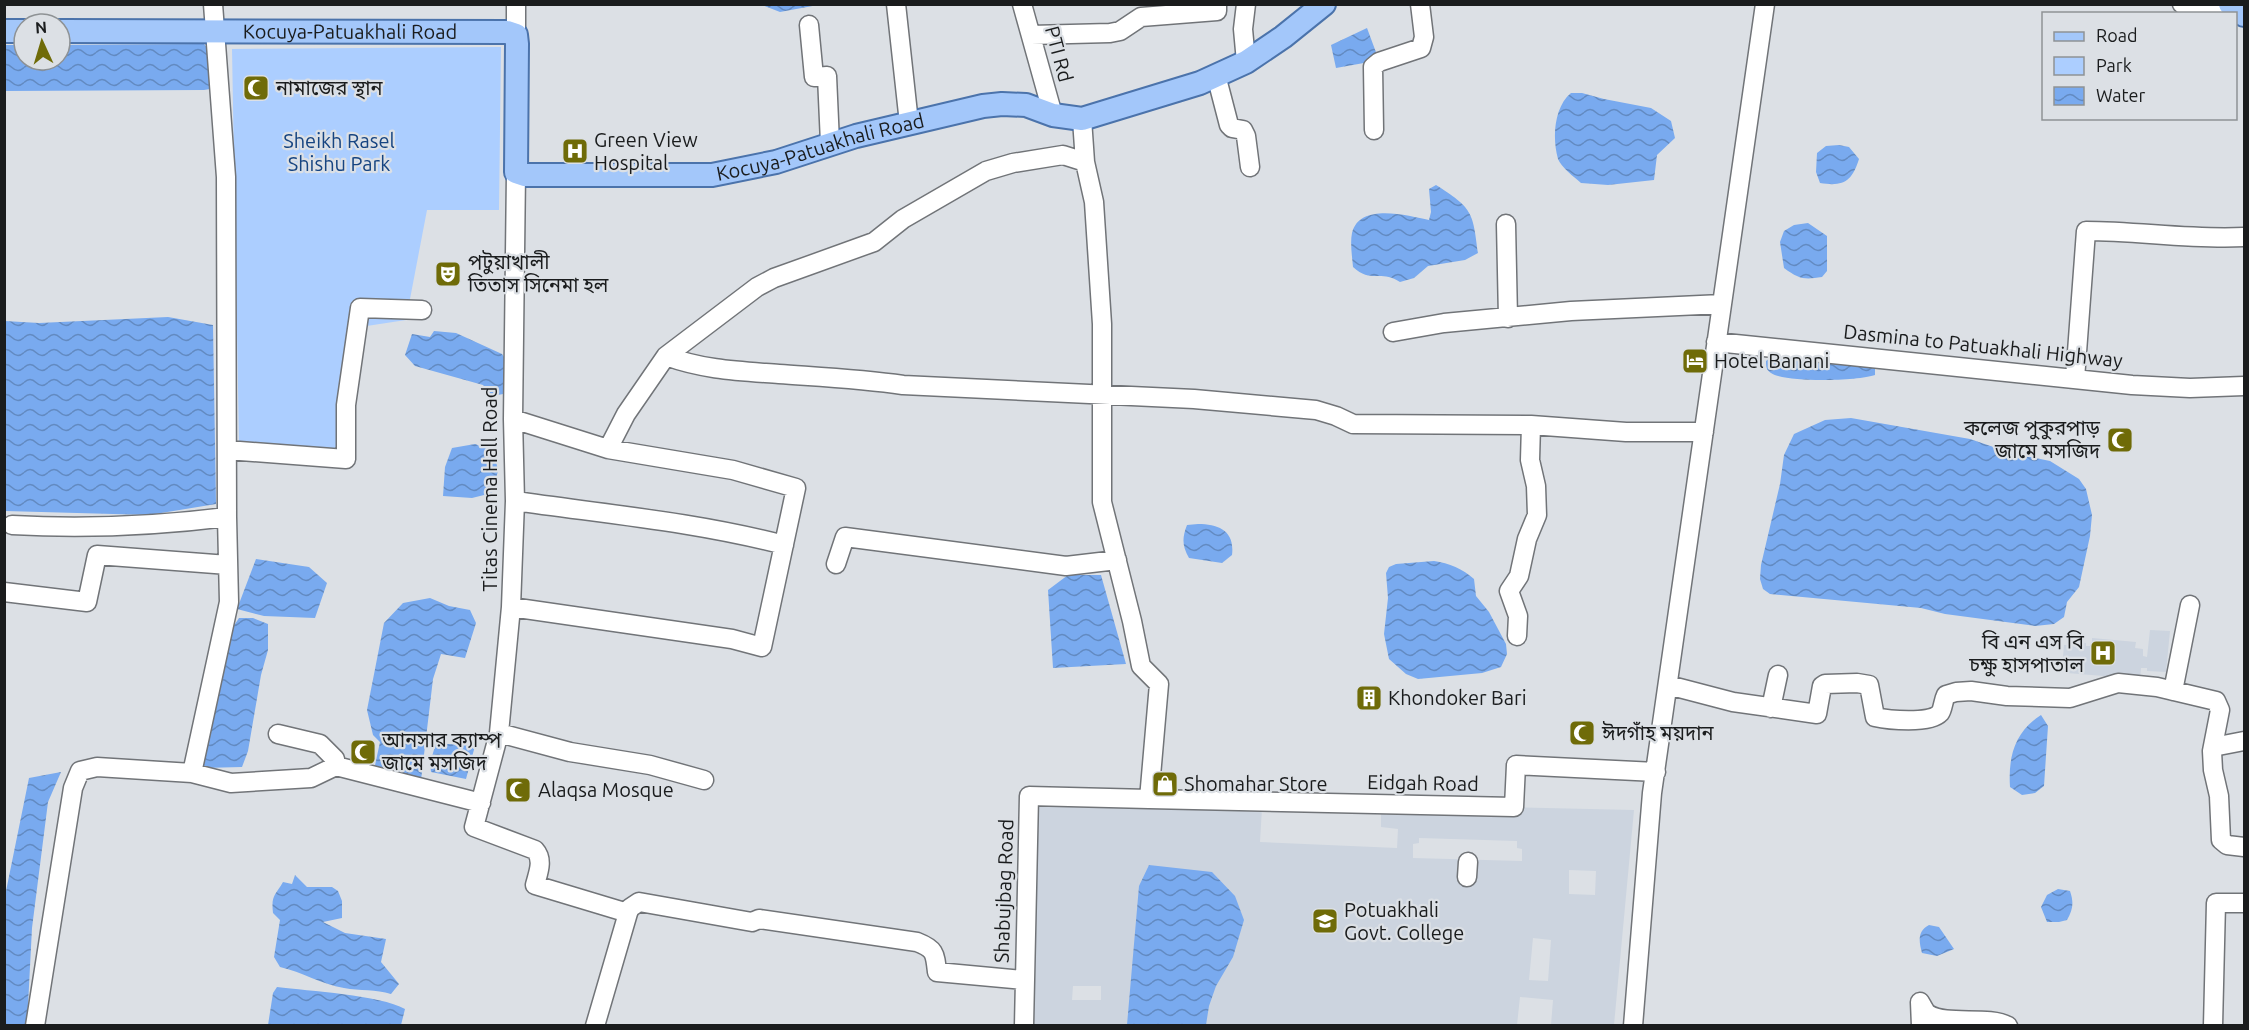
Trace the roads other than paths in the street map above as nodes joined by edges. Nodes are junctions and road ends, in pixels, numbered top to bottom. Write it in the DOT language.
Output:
graph roads {
  1 [pos="213,4"];
  2 [pos="516,4"];
  3 [pos="896,4"];
  4 [pos="1023,4"];
  5 [pos="1217,4"];
  6 [pos="1246,4"];
  7 [pos="1324,4"];
  8 [pos="1420,4"];
  9 [pos="1765,4"];
  10 [pos="2182,4"];
  11 [pos="2228,10"];
  12 [pos="809,25"];
  13 [pos="72,31"];
  14 [pos="214,32"];
  15 [pos="516,35"];
  16 [pos="1031,35"];
  17 [pos="1245,62"];
  18 [pos="1216,75"];
  19 [pos="1053,115"];
  20 [pos="1082,119"];
  21 [pos="909,123"];
  22 [pos="1374,130"];
  23 [pos="830,143"];
  24 [pos="1085,162"];
  25 [pos="1250,167"];
  26 [pos="516,172"];
  27 [pos="1506,224"];
  28 [pos="2244,237"];
  29 [pos="1722,304"];
  30 [pos="422,310"];
  31 [pos="1508,318"];
  32 [pos="1393,332"];
  33 [pos="1716,342"];
  34 [pos="666,357"];
  35 [pos="2075,378"];
  36 [pos="2244,386"];
  37 [pos="1102,395"];
  38 [pos="513,419"];
  39 [pos="1531,425"];
  40 [pos="1704,432"];
  41 [pos="608,449"];
  42 [pos="227,450"];
  43 [pos="514,501"];
  44 [pos="227,517"];
  45 [pos="12,525"];
  46 [pos="784,545"];
  47 [pos="1117,560"];
  48 [pos="836,564"];
  49 [pos="228,565"];
  50 [pos="4,592"];
  51 [pos="2190,605"];
  52 [pos="511,607"];
  53 [pos="1517,636"];
  54 [pos="1778,675"];
  55 [pos="1668,685"];
  56 [pos="2174,691"];
  57 [pos="1771,708"];
  58 [pos="500,733"];
  59 [pos="278,734"];
  60 [pos="2244,741"];
  61 [pos="2213,747"];
  62 [pos="336,766"];
  63 [pos="1656,772"];
  64 [pos="192,773"];
  65 [pos="704,780"];
  66 [pos="1149,799"];
  67 [pos="481,803"];
  68 [pos="2244,847"];
  69 [pos="2244,903"];
  70 [pos="628,914"];
  71 [pos="1024,980"];
  72 [pos="35,1026"];
  73 [pos="595,1026"];
  74 [pos="1024,1026"];
  75 [pos="1633,1026"];
  76 [pos="1921,1026"];
  77 [pos="2008,1026"];
  78 [pos="2213,1026"];
  1 -- 14 [label="street"];
  2 -- 15 [label="street"];
  3 -- 21 [label="street"];
  4 -- 16 [label="street, PTI Rd"];
  5 -- 16 [label="street"];
  6 -- 17 [label="street"];
  7 -- 17 [label="main road, Kocuya-Patuakhali Road"];
  8 -- 22 [label="street"];
  9 -- 29 [label="street"];
  10 -- 11 [label="street"];
  12 -- 23 [label="street"];
  13 -- 14 [label="main road, Kocuya-Patuakhali Road"];
  14 -- 15 [label="main road, Kocuya-Patuakhali Road"];
  14 -- 42 [label="street"];
  15 -- 26 [label="main road"];
  16 -- 19 [label="street, PTI Rd"];
  17 -- 18 [label="main road, Kocuya-Patuakhali Road"];
  18 -- 20 [label="main road, Kocuya-Patuakhali Road"];
  18 -- 25 [label="street"];
  19 -- 20 [label="main road, Kocuya-Patuakhali Road"];
  19 -- 21 [label="main road, Kocuya-Patuakhali Road"];
  20 -- 24 [label="street"];
  21 -- 23 [label="main road, Kocuya-Patuakhali Road"];
  23 -- 26 [label="main road, Kocuya-Patuakhali Road"];
  24 -- 34 [label="street"];
  24 -- 37 [label="street"];
  26 -- 38 [label="street, Titas Cinema Hall Road"];
  27 -- 31 [label="street"];
  28 -- 35 [label="street"];
  29 -- 31 [label="street"];
  29 -- 33 [label="street"];
  30 -- 42 [label="street"];
  31 -- 32 [label="street"];
  33 -- 35 [label="street, Dasmina to Patuakhali Highway"];
  33 -- 40 [label="street"];
  34 -- 37 [label="street"];
  34 -- 41 [label="street"];
  35 -- 36 [label="street, Dasmina to Patuakhali Highway"];
  37 -- 39 [label="street"];
  37 -- 47 [label="street"];
  38 -- 41 [label="street"];
  38 -- 43 [label="street, Titas Cinema Hall Road"];
  39 -- 40 [label="street"];
  39 -- 53 [label="street"];
  40 -- 55 [label="street"];
  41 -- 46 [label="street"];
  42 -- 44 [label="street"];
  43 -- 46 [label="street"];
  43 -- 52 [label="street, Titas Cinema Hall Road"];
  44 -- 45 [label="street"];
  44 -- 49 [label="street"];
  46 -- 52 [label="street"];
  47 -- 48 [label="street"];
  47 -- 66 [label="street"];
  49 -- 50 [label="street"];
  49 -- 64 [label="street"];
  51 -- 56 [label="street"];
  52 -- 58 [label="street, Titas Cinema Hall Road"];
  54 -- 57 [label="street"];
  55 -- 57 [label="street"];
  55 -- 63 [label="street"];
  56 -- 57 [label="street"];
  56 -- 61 [label="street"];
  58 -- 65 [label="street"];
  58 -- 67 [label="street, Titas Cinema Hall Road"];
  59 -- 62 [label="street"];
  60 -- 61 [label="street"];
  61 -- 68 [label="street"];
  62 -- 64 [label="street"];
  62 -- 67 [label="street"];
  63 -- 66 [label="street, Eidgah Road"];
  63 -- 75 [label="street"];
  64 -- 72 [label="street"];
  66 -- 71 [label="street, Shabujbag Road"];
  67 -- 70 [label="street, Titas Cinema Hall Road"];
  69 -- 78 [label="street"];
  70 -- 71 [label="street"];
  70 -- 73 [label="street"];
  71 -- 74 [label="street, Shabujbag Road"];
  76 -- 77 [label="street"];
}
